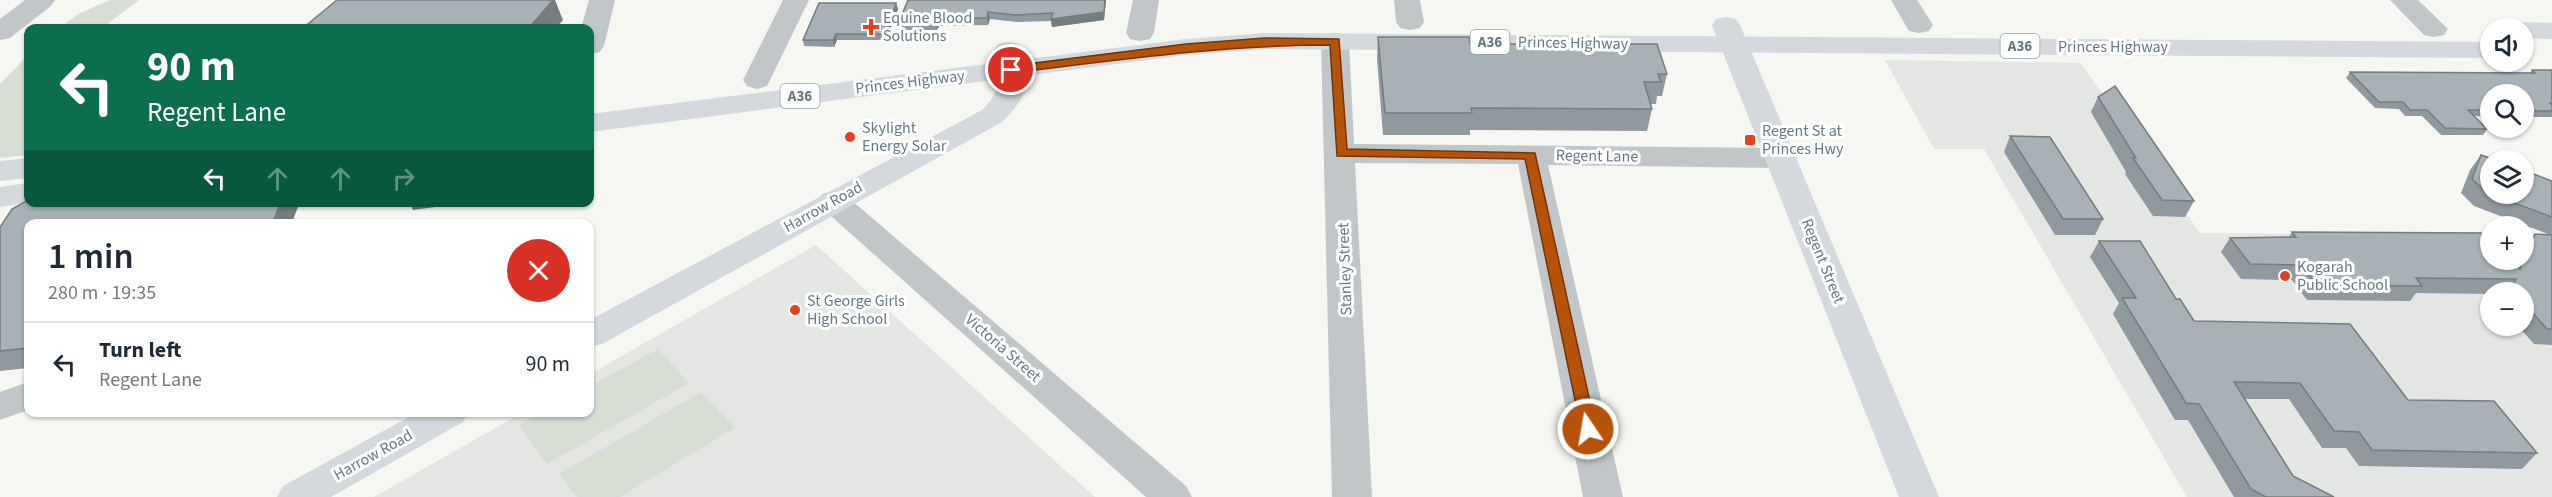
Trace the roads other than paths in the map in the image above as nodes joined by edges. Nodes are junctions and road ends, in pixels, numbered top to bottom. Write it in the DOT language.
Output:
graph roads {
  1 [pos="42,0"];
  2 [pos="62,0"];
  3 [pos="602,0"];
  4 [pos="796,0"];
  5 [pos="1146,0"];
  6 [pos="1904,0"];
  7 [pos="2403,0"];
  8 [pos="1408,11"];
  9 [pos="36,24"];
  10 [pos="1919,25"];
  11 [pos="2434,29"];
  12 [pos="2480,30"];
  13 [pos="2534,30"];
  14 [pos="594,31"];
  15 [pos="2552,31"];
  16 [pos="0,32"];
  17 [pos="1140,33"];
  18 [pos="1730,34"];
  19 [pos="24,35"];
  20 [pos="1335,41"];
  21 [pos="2480,50"];
  22 [pos="2534,50"];
  23 [pos="2552,50"];
  24 [pos="0,56"];
  25 [pos="1009,60"];
  26 [pos="757,80"];
  27 [pos="594,101"];
  28 [pos="594,122"];
  29 [pos="1341,153"];
  30 [pos="1531,155"];
  31 [pos="1782,158"];
  32 [pos="24,168"];
  33 [pos="0,171"];
  34 [pos="24,194"];
  35 [pos="0,196"];
  36 [pos="24,200"];
  37 [pos="833,201"];
  38 [pos="6,228"];
  39 [pos="594,333"];
  40 [pos="24,397"];
  41 [pos="0,406"];
  42 [pos="441,417"];
  43 [pos="297,497"];
  44 [pos="1172,497"];
  45 [pos="1353,497"];
  46 [pos="1603,497"];
  47 [pos="1919,497"];
  1 -- 16 [label="street"];
  2 -- 9 [label="street"];
  3 -- 14 [label="street"];
  4 -- 26 [label="street"];
  5 -- 17 [label="street"];
  6 -- 10 [label="street"];
  7 -- 11 [label="street"];
  8 -- 17 [label="main road, Princes Highway / A36"];
  8 -- 18 [label="main road, Princes Highway / A36"];
  10 -- 11 [label="main road, Princes Highway / A36"];
  10 -- 18 [label="main road, Princes Highway / A36"];
  11 -- 12 [label="main road, Princes Highway / A36"];
  13 -- 15 [label="main road"];
  17 -- 25 [label="main road, Princes Highway / A36"];
  18 -- 20 [label="main road, Princes Highway / A36"];
  18 -- 21 [label="main road, Princes Highway / A36"];
  18 -- 31 [label="main road, Regent Street"];
  19 -- 24 [label="street"];
  20 -- 25 [label="main road, Princes Highway / A36"];
  20 -- 29 [label="street, Stanley Street"];
  22 -- 23 [label="main road"];
  25 -- 26 [label="main road, Princes Highway / A36"];
  25 -- 28 [label="main road, Princes Highway / A36"];
  25 -- 37 [label="main road, Harrow Road"];
  26 -- 27 [label="main road, Princes Highway / A36"];
  29 -- 30 [label="street, Regent Lane"];
  29 -- 45 [label="street, Stanley Street"];
  30 -- 31 [label="street, Regent Lane"];
  30 -- 46 [label="street"];
  31 -- 47 [label="main road, Regent Street"];
  32 -- 33 [label="main road"];
  34 -- 35 [label="main road"];
  36 -- 38 [label="street"];
  37 -- 39 [label="main road, Harrow Road"];
  37 -- 44 [label="street, Victoria Street"];
  40 -- 41 [label="street"];
  42 -- 43 [label="main road, Harrow Road"];
}
